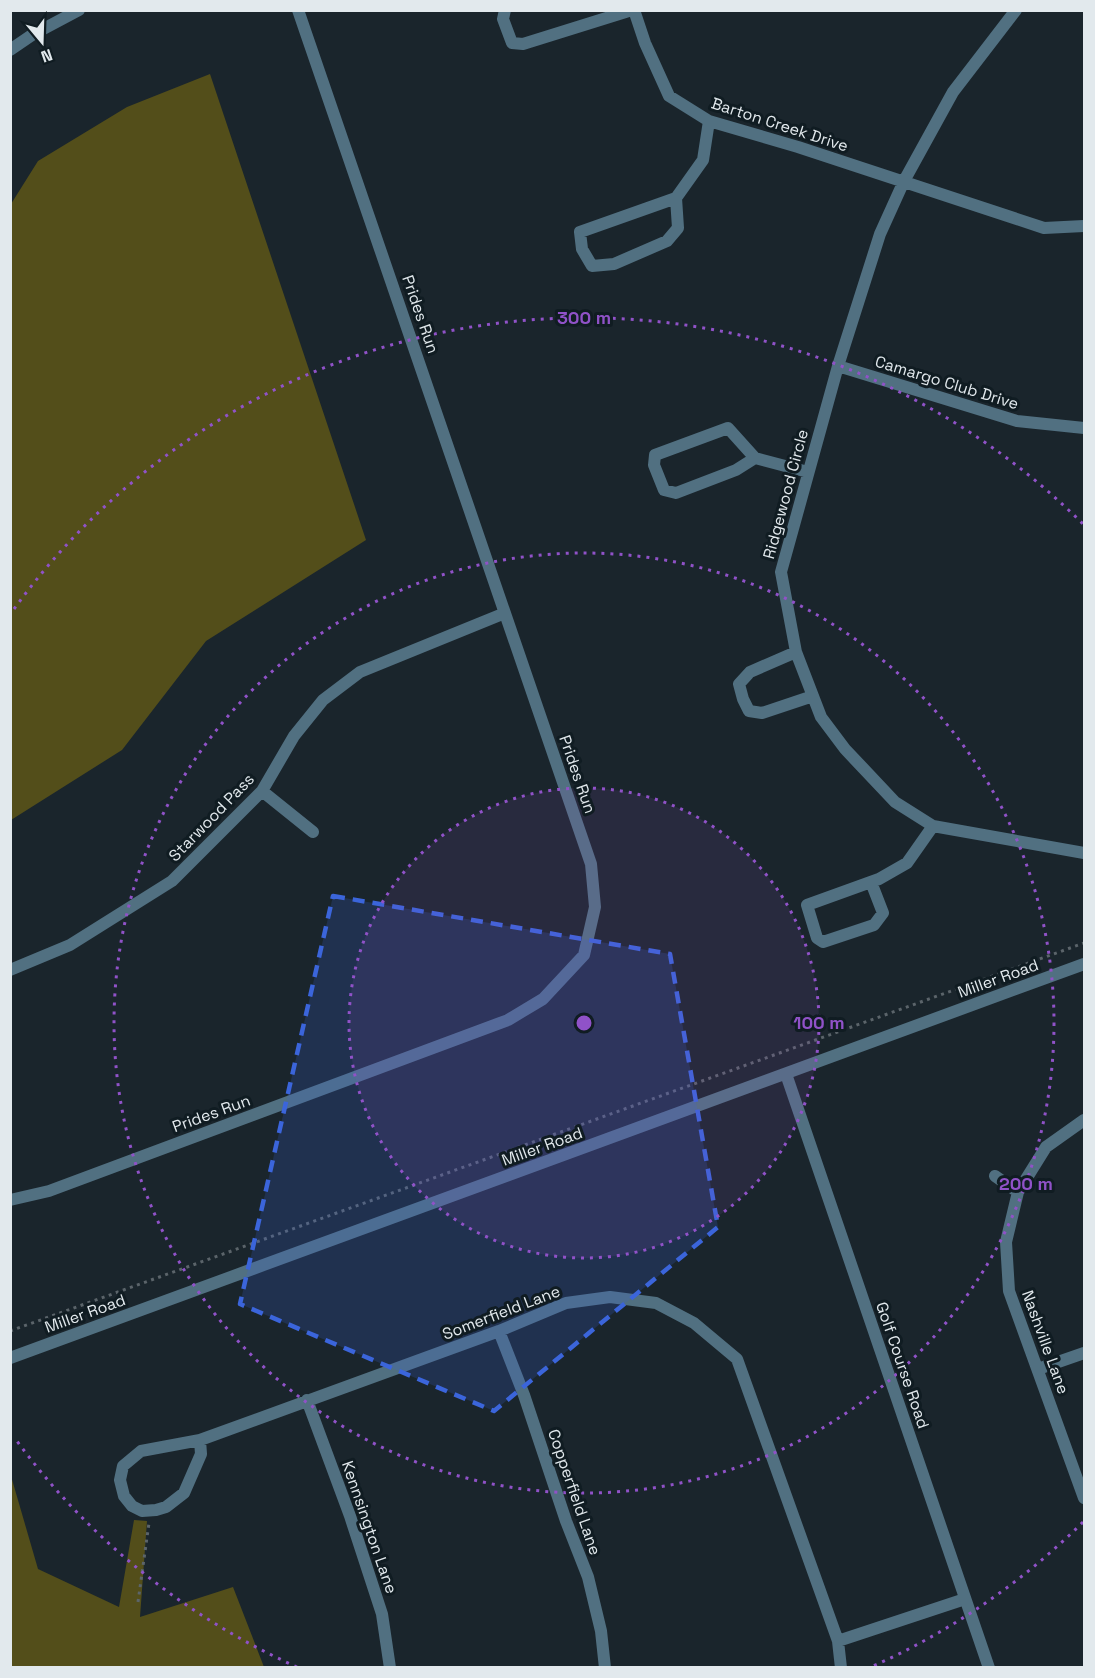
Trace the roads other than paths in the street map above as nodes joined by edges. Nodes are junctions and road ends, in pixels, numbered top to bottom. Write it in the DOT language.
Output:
graph roads {
  1 [pos="79,10"];
  2 [pos="298,10"];
  3 [pos="505,10"];
  4 [pos="633,10"];
  5 [pos="1016,10"];
  6 [pos="10,50"];
  7 [pos="709,121"];
  8 [pos="904,181"];
  9 [pos="676,198"];
  10 [pos="1084,226"];
  11 [pos="838,366"];
  12 [pos="1084,428"];
  13 [pos="755,458"];
  14 [pos="808,472"];
  15 [pos="505,613"];
  16 [pos="796,652"];
  17 [pos="813,696"];
  18 [pos="262,791"];
  19 [pos="933,826"];
  20 [pos="313,832"];
  21 [pos="1084,853"];
  22 [pos="871,882"];
  23 [pos="1084,964"];
  24 [pos="10,970"];
  25 [pos="786,1074"];
  26 [pos="1084,1120"];
  27 [pos="994,1176"];
  28 [pos="1018,1192"];
  29 [pos="10,1200"];
  30 [pos="499,1331"];
  31 [pos="1084,1353"];
  32 [pos="10,1358"];
  33 [pos="1038,1369"];
  34 [pos="307,1400"];
  35 [pos="200,1440"];
  36 [pos="1084,1498"];
  37 [pos="965,1599"];
  38 [pos="837,1641"];
  39 [pos="390,1668"];
  40 [pos="605,1668"];
  41 [pos="841,1668"];
  42 [pos="989,1668"];
  1 -- 6 [label="street"];
  2 -- 15 [label="street, Prides Run"];
  3 -- 4 [label="street, Barton Creek Drive"];
  4 -- 7 [label="street, Barton Creek Drive"];
  5 -- 8 [label="street, Ridgewood Circle"];
  7 -- 8 [label="street, Barton Creek Drive"];
  7 -- 9 [label="street"];
  8 -- 10 [label="street, Barton Creek Drive"];
  8 -- 11 [label="street, Ridgewood Circle"];
  9 -- 9 [label="street"];
  11 -- 12 [label="street, Camargo Club Drive"];
  11 -- 14 [label="street, Ridgewood Circle"];
  13 -- 13 [label="street"];
  13 -- 14 [label="street"];
  14 -- 16 [label="street, Ridgewood Circle"];
  15 -- 18 [label="street, Starwood Pass"];
  15 -- 29 [label="street, Prides Run"];
  16 -- 17 [label="street, Ridgewood Circle"];
  16 -- 17 [label="street"];
  17 -- 19 [label="street, Ridgewood Circle"];
  18 -- 20 [label="street"];
  18 -- 24 [label="street, Starwood Pass"];
  19 -- 21 [label="street, Ridgewood Circle"];
  19 -- 22 [label="street"];
  22 -- 22 [label="street"];
  23 -- 25 [label="street, Miller Road"];
  25 -- 32 [label="street, Miller Road"];
  25 -- 37 [label="street, Golf Course Road"];
  26 -- 28 [label="street, Nashville Lane"];
  27 -- 28 [label="street"];
  28 -- 33 [label="street, Nashville Lane"];
  30 -- 34 [label="street, Somerfield Lane"];
  30 -- 38 [label="street, Somerfield Lane"];
  30 -- 40 [label="street, Copperfield Lane"];
  31 -- 33 [label="street"];
  33 -- 36 [label="street, Nashville Lane"];
  34 -- 35 [label="street, Somerfield Lane"];
  34 -- 39 [label="street, Kennsington Lane"];
  35 -- 35 [label="street, Somerfield Lane"];
  37 -- 38 [label="street"];
  37 -- 42 [label="street, Golf Course Road"];
  38 -- 41 [label="street, Somerfield Lane"];
}
